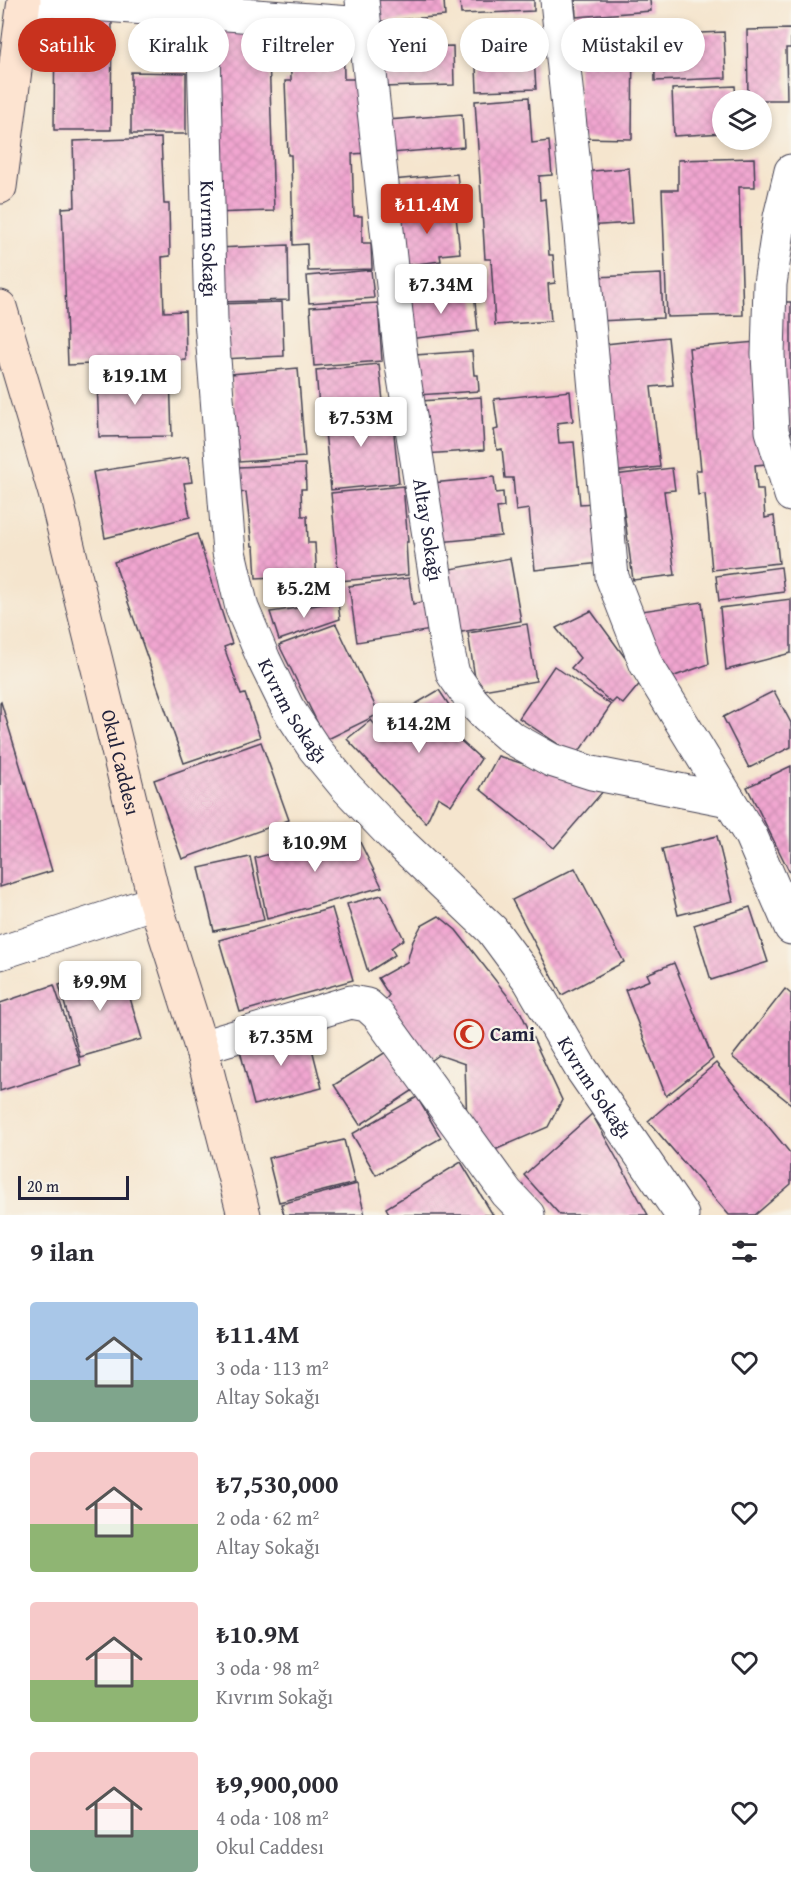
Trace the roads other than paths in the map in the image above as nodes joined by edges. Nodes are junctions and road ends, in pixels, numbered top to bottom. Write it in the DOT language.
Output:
graph roads {
  1 [pos="18,0"];
  2 [pos="24,0"];
  3 [pos="37,0"];
  4 [pos="557,0"];
  5 [pos="0,4"];
  6 [pos="222,8"];
  7 [pos="363,12"];
  8 [pos="791,171"];
  9 [pos="0,187"];
  10 [pos="0,308"];
  11 [pos="791,495"];
  12 [pos="729,800"];
  13 [pos="155,902"];
  14 [pos="791,928"];
  15 [pos="0,953"];
  16 [pos="201,1047"];
  17 [pos="244,1215"];
  18 [pos="528,1215"];
  19 [pos="682,1215"];
  1 -- 5 [label="main road"];
  2 -- 9 [label="main road"];
  3 -- 6 [label="street"];
  4 -- 12 [label="street"];
  6 -- 7 [label="street"];
  6 -- 19 [label="street, Kıvrım Sokağı"];
  7 -- 12 [label="street, Altay Sokağı"];
  8 -- 11 [label="street"];
  10 -- 13 [label="main road, Okul Caddesı"];
  12 -- 14 [label="street"];
  13 -- 15 [label="street"];
  13 -- 16 [label="main road, Okul Caddesı"];
  16 -- 17 [label="main road, Okul Caddesı"];
  16 -- 18 [label="street"];
}
